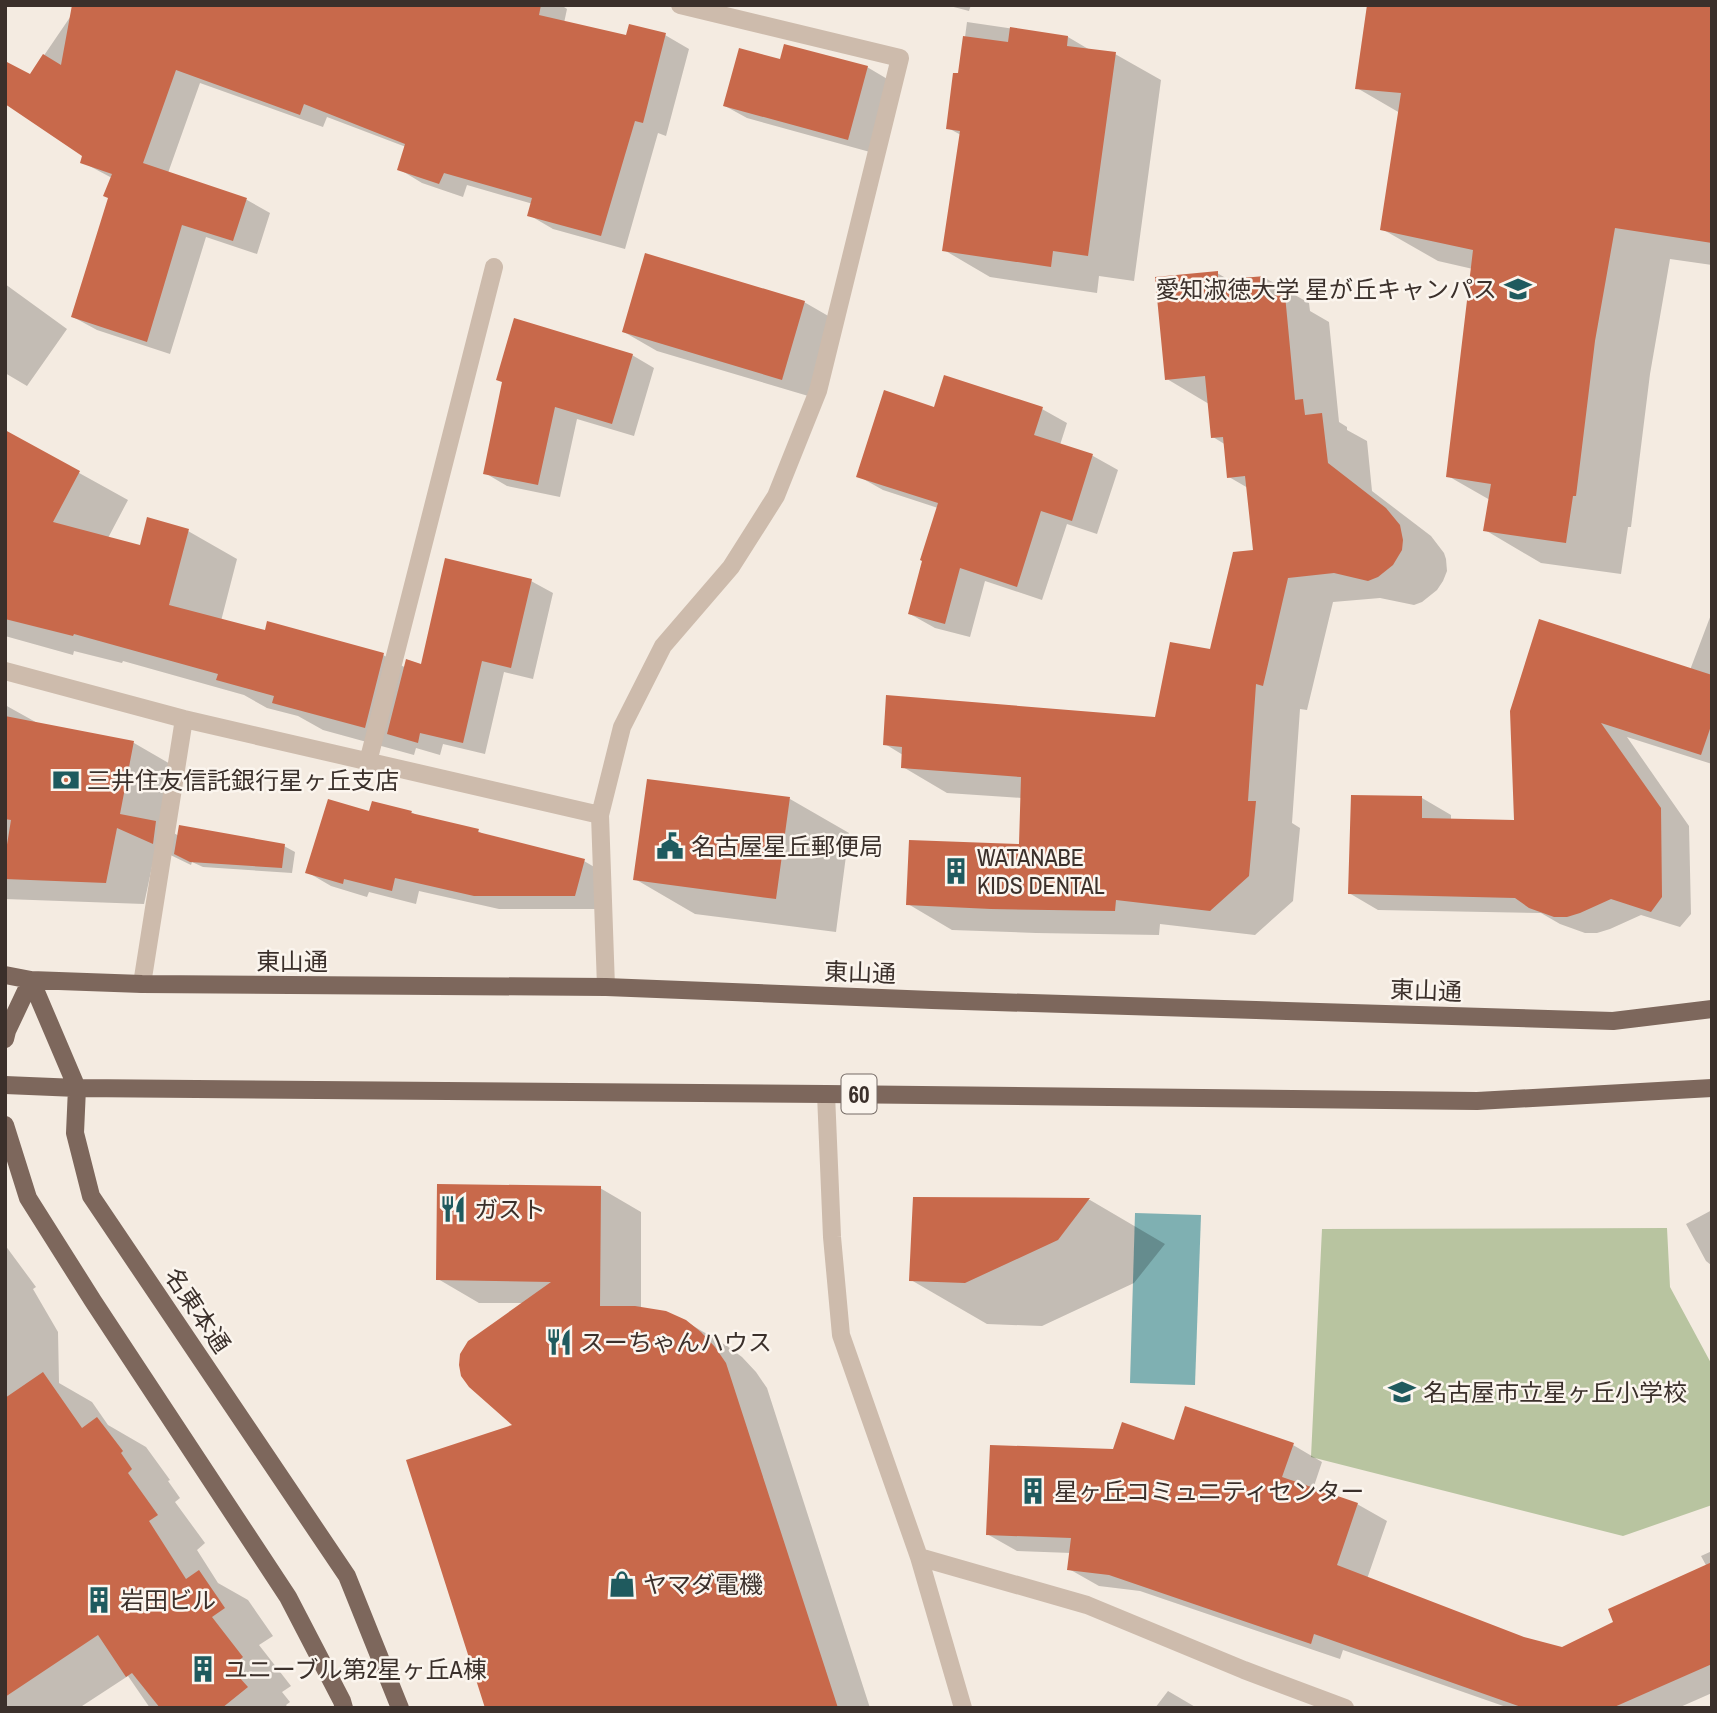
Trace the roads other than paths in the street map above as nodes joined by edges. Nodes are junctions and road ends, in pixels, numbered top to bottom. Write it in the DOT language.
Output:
graph roads {
  1 [pos="680,5"];
  2 [pos="494,267"];
  3 [pos="5,671"];
  4 [pos="184,719"];
  5 [pos="368,762"];
  6 [pos="600,815"];
  7 [pos="5,975"];
  8 [pos="31,980"];
  9 [pos="142,984"];
  10 [pos="606,987"];
  11 [pos="1712,1009"];
  12 [pos="5,1040"];
  13 [pos="5,1086"];
  14 [pos="77,1088"];
  15 [pos="1712,1088"];
  16 [pos="826,1094"];
  17 [pos="5,1125"];
  18 [pos="919,1558"];
  19 [pos="344,1708"];
  20 [pos="400,1708"];
  21 [pos="963,1708"];
  22 [pos="1345,1708"];
  1 -- 6 [label="street"];
  2 -- 5 [label="street"];
  3 -- 4 [label="street"];
  4 -- 5 [label="street"];
  4 -- 9 [label="street"];
  5 -- 6 [label="street"];
  6 -- 10 [label="street"];
  7 -- 8 [label="main road, 東山通"];
  8 -- 9 [label="main road, 東山通"];
  8 -- 12 [label="main road"];
  8 -- 14 [label="main road, 名東本通"];
  9 -- 10 [label="main road, 東山通"];
  10 -- 11 [label="main road, 東山通"];
  13 -- 14 [label="main road, 60"];
  14 -- 16 [label="main road, 60"];
  14 -- 20 [label="main road, 名東本通"];
  15 -- 16 [label="main road, 60"];
  16 -- 18 [label="street"];
  17 -- 19 [label="main road"];
  18 -- 21 [label="street"];
  18 -- 22 [label="street"];
}
